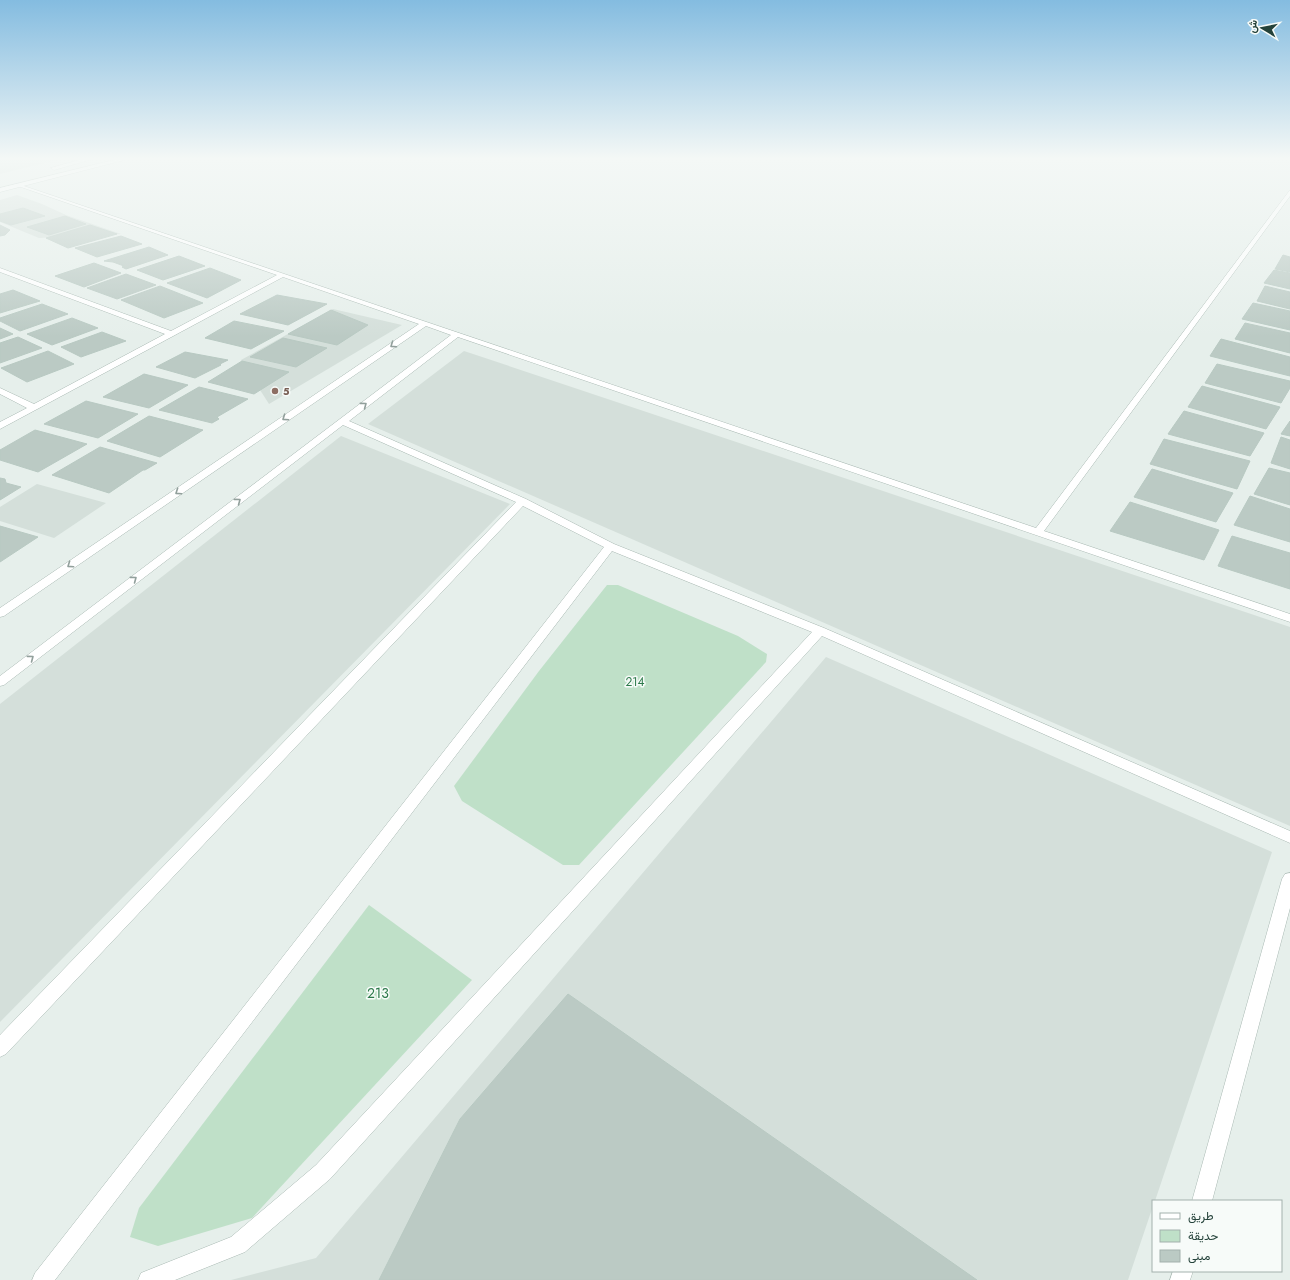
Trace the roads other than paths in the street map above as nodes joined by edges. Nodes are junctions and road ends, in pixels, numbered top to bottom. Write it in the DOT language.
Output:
graph roads {
  1 [pos="112,217"];
  2 [pos="1272,217"];
  3 [pos="0,270"];
  4 [pos="282,275"];
  5 [pos="425,323"];
  6 [pos="170,334"];
  7 [pos="457,334"];
  8 [pos="0,391"];
  9 [pos="34,408"];
  10 [pos="342,421"];
  11 [pos="0,426"];
  12 [pos="522,502"];
  13 [pos="1038,532"];
  14 [pos="610,546"];
  15 [pos="0,613"];
  16 [pos="1290,618"];
  17 [pos="820,631"];
  18 [pos="0,682"];
  19 [pos="1290,837"];
  20 [pos="1290,879"];
  21 [pos="0,1048"];
  22 [pos="1202,1200"];
  23 [pos="42,1280"];
  24 [pos="148,1280"];
  1 -- 4 [label="street"];
  2 -- 13 [label="street"];
  3 -- 6 [label="street"];
  4 -- 5 [label="street"];
  4 -- 6 [label="street"];
  5 -- 7 [label="street"];
  5 -- 15 [label="street, one-way"];
  6 -- 9 [label="street"];
  10 -- 7 [label="street, one-way"];
  7 -- 13 [label="street"];
  8 -- 9 [label="street"];
  9 -- 11 [label="street"];
  10 -- 12 [label="street"];
  18 -- 10 [label="street, one-way"];
  12 -- 14 [label="street"];
  12 -- 21 [label="street"];
  13 -- 16 [label="street"];
  14 -- 17 [label="street"];
  14 -- 23 [label="street"];
  17 -- 19 [label="street"];
  17 -- 24 [label="street"];
  20 -- 22 [label="street"];
}
